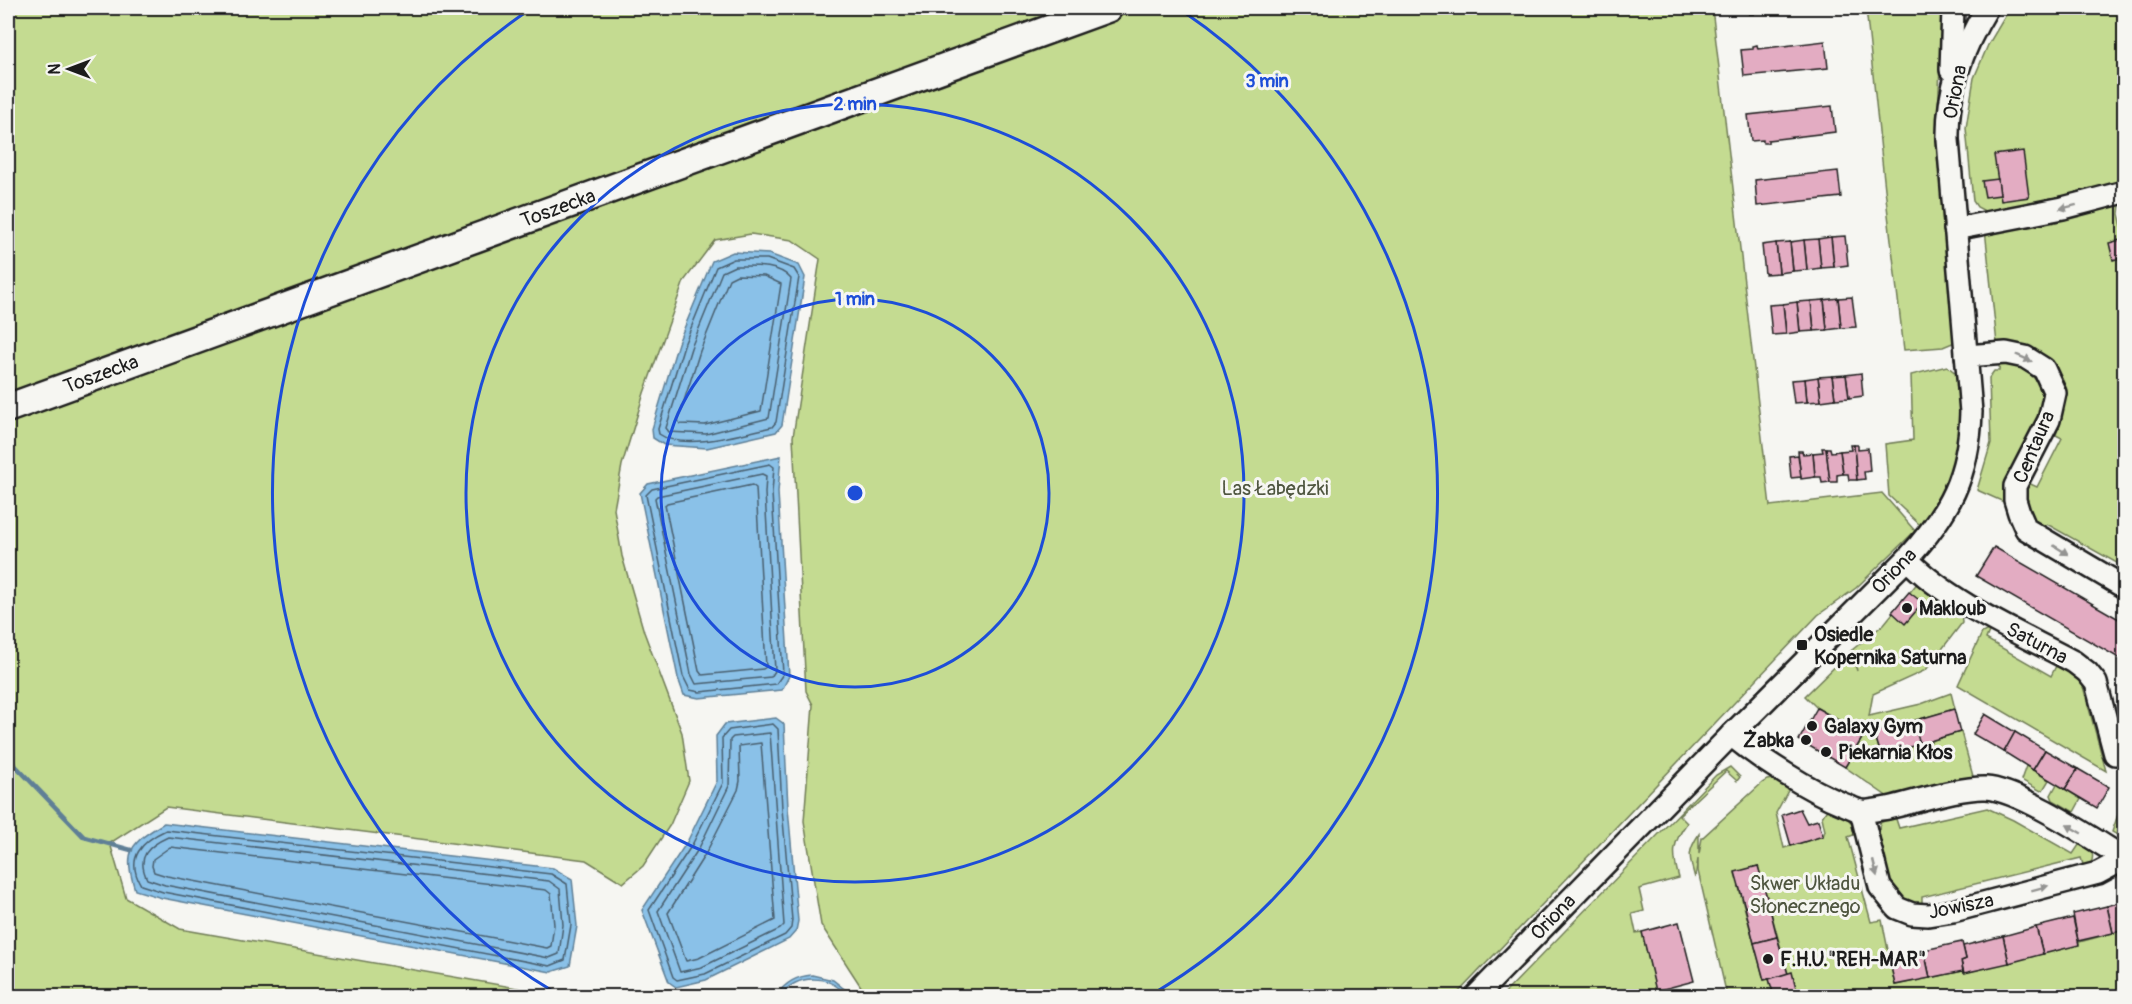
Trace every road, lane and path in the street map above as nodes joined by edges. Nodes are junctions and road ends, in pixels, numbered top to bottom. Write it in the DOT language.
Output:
graph roads {
  1 [pos="1108,8"];
  2 [pos="1953,8"];
  3 [pos="1987,8"];
  4 [pos="1951,94"];
  5 [pos="2124,192"];
  6 [pos="1955,230"];
  7 [pos="1966,356"];
  8 [pos="8,408"];
  9 [pos="1907,559"];
  10 [pos="2124,587"];
  11 [pos="1731,735"];
  12 [pos="2124,752"];
  13 [pos="1861,811"];
  14 [pos="2124,858"];
  15 [pos="1476,996"];
  1 -- 8 [label="main road, Toszecka"];
  2 -- 4 [label="street"];
  3 -- 4 [label="street, Oriona"];
  4 -- 6 [label="street, Oriona"];
  5 -- 6 [label="street, one-way"];
  6 -- 7 [label="street, Oriona"];
  7 -- 9 [label="street, Oriona"];
  7 -- 10 [label="street, Centaura, one-way"];
  9 -- 11 [label="street, Oriona"];
  9 -- 12 [label="street, Saturna"];
  11 -- 13 [label="street, Jowisza"];
  11 -- 15 [label="street, Oriona"];
  14 -- 13 [label="street, Jowisza, one-way"];
  13 -- 14 [label="street, Jowisza, one-way"];
}
